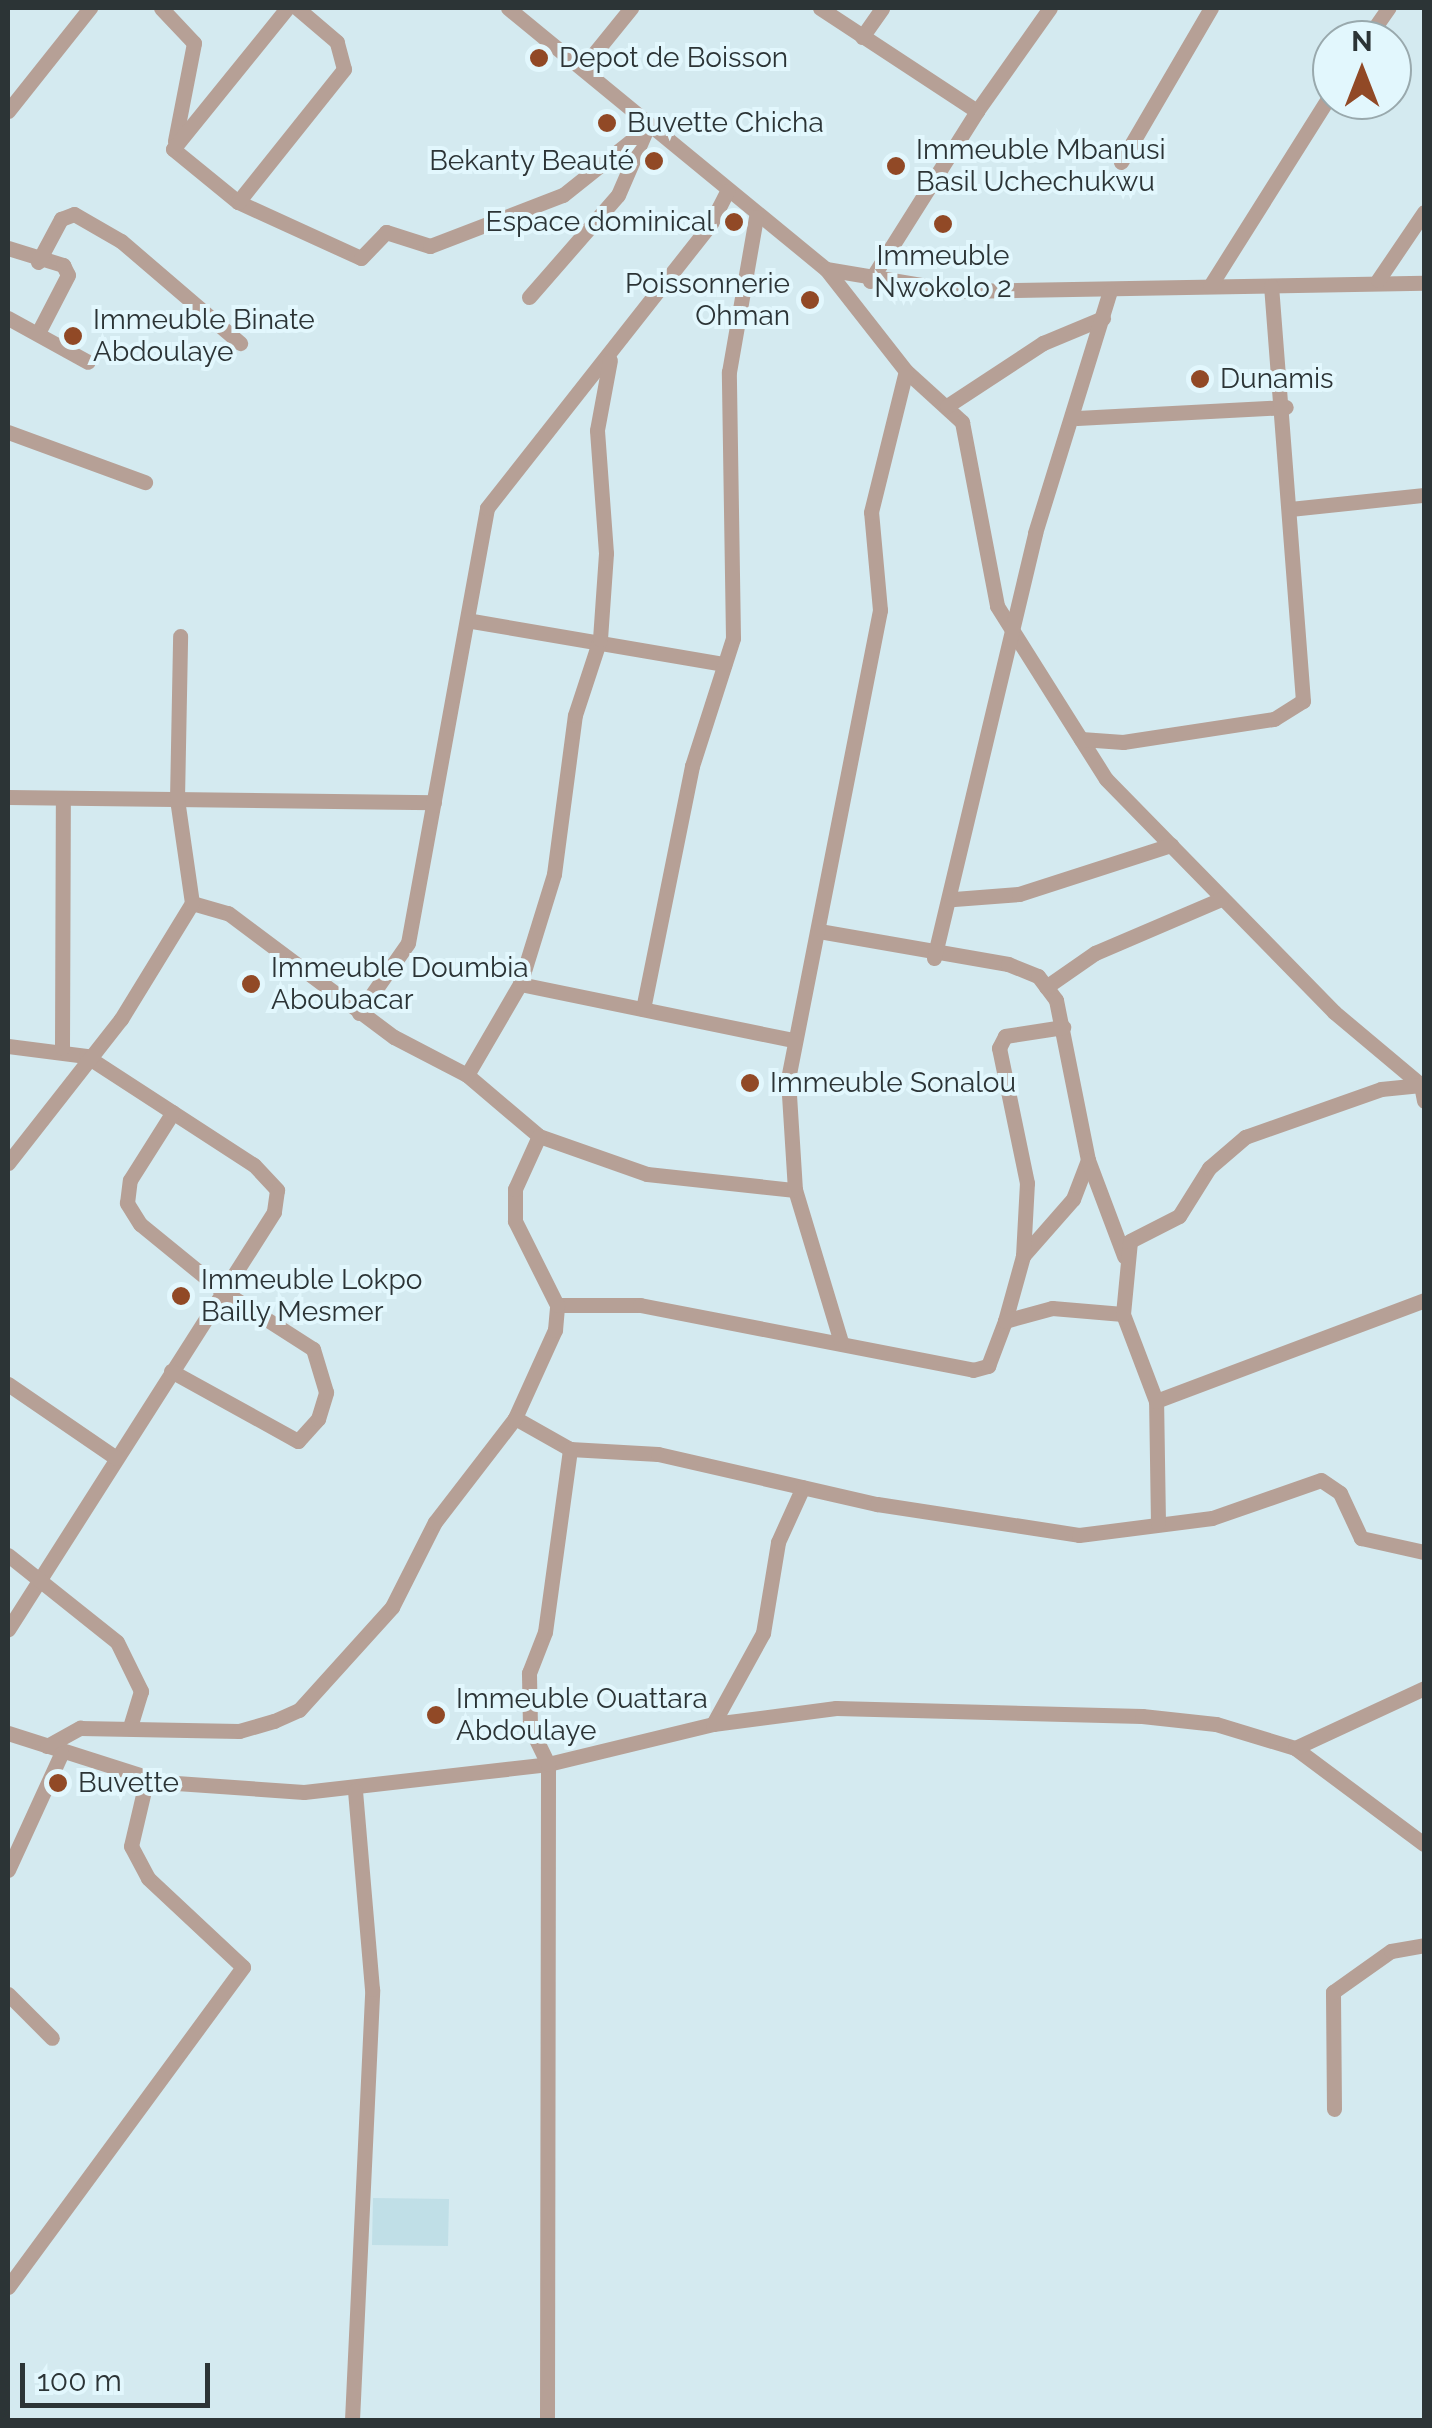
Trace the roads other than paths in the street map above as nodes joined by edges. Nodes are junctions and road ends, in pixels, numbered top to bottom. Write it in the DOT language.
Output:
graph roads {
  1 [pos="90,8"];
  2 [pos="161,8"];
  3 [pos="288,8"];
  4 [pos="297,8"];
  5 [pos="508,8"];
  6 [pos="631,8"];
  7 [pos="820,8"];
  8 [pos="882,8"];
  9 [pos="1050,8"];
  10 [pos="1211,8"];
  11 [pos="862,38"];
  12 [pos="584,66"];
  13 [pos="8,111"];
  14 [pos="977,111"];
  15 [pos="1314,120"];
  16 [pos="646,128"];
  17 [pos="173,149"];
  18 [pos="1121,162"];
  19 [pos="727,191"];
  20 [pos="238,202"];
  21 [pos="1424,212"];
  22 [pos="756,218"];
  23 [pos="8,248"];
  24 [pos="38,262"];
  25 [pos="826,269"];
  26 [pos="1378,280"];
  27 [pos="870,281"];
  28 [pos="1424,283"];
  29 [pos="1210,286"];
  30 [pos="1271,286"];
  31 [pos="1110,290"];
  32 [pos="528,297"];
  33 [pos="8,318"];
  34 [pos="1102,318"];
  35 [pos="40,331"];
  36 [pos="240,342"];
  37 [pos="612,352"];
  38 [pos="88,362"];
  39 [pos="906,371"];
  40 [pos="947,406"];
  41 [pos="1286,406"];
  42 [pos="1077,418"];
  43 [pos="8,432"];
  44 [pos="145,482"];
  45 [pos="1424,494"];
  46 [pos="1290,509"];
  47 [pos="472,621"];
  48 [pos="1009,631"];
  49 [pos="180,636"];
  50 [pos="600,639"];
  51 [pos="724,664"];
  52 [pos="1081,739"];
  53 [pos="8,797"];
  54 [pos="63,798"];
  55 [pos="177,799"];
  56 [pos="434,802"];
  57 [pos="1170,845"];
  58 [pos="1222,898"];
  59 [pos="954,899"];
  60 [pos="192,903"];
  61 [pos="818,931"];
  62 [pos="934,958"];
  63 [pos="520,984"];
  64 [pos="1046,987"];
  65 [pos="643,1009"];
  66 [pos="359,1013"];
  67 [pos="1062,1027"];
  68 [pos="792,1040"];
  69 [pos="8,1046"];
  70 [pos="62,1048"];
  71 [pos="86,1056"];
  72 [pos="467,1074"];
  73 [pos="1423,1090"];
  74 [pos="173,1112"];
  75 [pos="539,1136"];
  76 [pos="1088,1160"];
  77 [pos="8,1163"];
  78 [pos="795,1190"];
  79 [pos="1023,1256"];
  80 [pos="1124,1256"];
  81 [pos="221,1290"];
  82 [pos="1424,1300"];
  83 [pos="556,1305"];
  84 [pos="1123,1314"];
  85 [pos="1005,1321"];
  86 [pos="841,1342"];
  87 [pos="170,1371"];
  88 [pos="8,1384"];
  89 [pos="1156,1400"];
  90 [pos="515,1418"];
  91 [pos="570,1448"];
  92 [pos="116,1458"];
  93 [pos="802,1487"];
  94 [pos="1158,1523"];
  95 [pos="1424,1552"];
  96 [pos="8,1555"];
  97 [pos="41,1578"];
  98 [pos="8,1630"];
  99 [pos="1424,1688"];
  100 [pos="131,1724"];
  101 [pos="713,1724"];
  102 [pos="8,1736"];
  103 [pos="1294,1748"];
  104 [pos="54,1750"];
  105 [pos="548,1764"];
  106 [pos="148,1778"];
  107 [pos="355,1791"];
  108 [pos="1424,1844"];
  109 [pos="8,1870"];
  110 [pos="1424,1945"];
  111 [pos="11,2005"];
  112 [pos="52,2038"];
  113 [pos="1334,2109"];
  114 [pos="8,2288"];
  115 [pos="352,2420"];
  116 [pos="546,2420"];
  1 -- 13 [label="street"];
  2 -- 17 [label="street"];
  3 -- 17 [label="street"];
  4 -- 20 [label="street"];
  5 -- 12 [label="street"];
  6 -- 12 [label="street"];
  7 -- 11 [label="street"];
  8 -- 11 [label="street"];
  9 -- 14 [label="street"];
  10 -- 18 [label="street"];
  11 -- 14 [label="street"];
  12 -- 16 [label="street"];
  14 -- 27 [label="street"];
  15 -- 29 [label="street"];
  16 -- 19 [label="street"];
  16 -- 20 [label="street"];
  16 -- 32 [label="street"];
  17 -- 20 [label="street"];
  19 -- 22 [label="street"];
  19 -- 37 [label="street"];
  21 -- 26 [label="street"];
  22 -- 25 [label="street"];
  22 -- 51 [label="street"];
  23 -- 24 [label="street"];
  24 -- 35 [label="street"];
  24 -- 36 [label="street"];
  25 -- 27 [label="street"];
  25 -- 39 [label="street"];
  26 -- 28 [label="street"];
  26 -- 30 [label="street"];
  27 -- 31 [label="street"];
  29 -- 30 [label="street"];
  29 -- 31 [label="street"];
  30 -- 41 [label="street"];
  31 -- 34 [label="street"];
  33 -- 35 [label="street"];
  34 -- 40 [label="street"];
  34 -- 42 [label="street"];
  35 -- 38 [label="street"];
  37 -- 47 [label="street"];
  37 -- 50 [label="street"];
  39 -- 40 [label="street"];
  39 -- 61 [label="street"];
  40 -- 48 [label="street"];
  41 -- 42 [label="street"];
  41 -- 46 [label="street"];
  42 -- 48 [label="street"];
  43 -- 44 [label="street"];
  45 -- 46 [label="street"];
  46 -- 52 [label="street"];
  47 -- 50 [label="street"];
  47 -- 56 [label="street"];
  48 -- 52 [label="street"];
  48 -- 59 [label="street"];
  49 -- 55 [label="street"];
  50 -- 51 [label="street"];
  50 -- 63 [label="street"];
  51 -- 65 [label="street"];
  52 -- 57 [label="street"];
  53 -- 54 [label="street"];
  54 -- 55 [label="street"];
  54 -- 70 [label="street"];
  55 -- 56 [label="street"];
  55 -- 60 [label="street"];
  56 -- 66 [label="street"];
  57 -- 58 [label="street"];
  57 -- 59 [label="street"];
  58 -- 64 [label="street"];
  58 -- 73 [label="street"];
  59 -- 62 [label="street"];
  60 -- 66 [label="street"];
  60 -- 71 [label="street"];
  61 -- 62 [label="street"];
  61 -- 68 [label="street"];
  62 -- 64 [label="street"];
  63 -- 65 [label="street"];
  63 -- 72 [label="street"];
  64 -- 67 [label="street"];
  65 -- 68 [label="street"];
  66 -- 72 [label="street"];
  67 -- 76 [label="street"];
  67 -- 79 [label="street"];
  68 -- 78 [label="street"];
  69 -- 70 [label="street"];
  70 -- 71 [label="street"];
  71 -- 74 [label="street"];
  71 -- 77 [label="street"];
  72 -- 75 [label="street"];
  73 -- 80 [label="street"];
  74 -- 81 [label="street"];
  74 -- 81 [label="street"];
  75 -- 78 [label="street"];
  75 -- 83 [label="street"];
  76 -- 79 [label="street"];
  76 -- 80 [label="street"];
  78 -- 86 [label="street"];
  79 -- 85 [label="street"];
  80 -- 84 [label="street"];
  81 -- 87 [label="street"];
  81 -- 87 [label="street"];
  82 -- 89 [label="street"];
  83 -- 86 [label="street"];
  83 -- 90 [label="street"];
  84 -- 85 [label="street"];
  84 -- 89 [label="street"];
  85 -- 86 [label="street"];
  87 -- 92 [label="street"];
  88 -- 92 [label="street"];
  89 -- 94 [label="street"];
  90 -- 91 [label="street"];
  90 -- 100 [label="street"];
  91 -- 93 [label="street"];
  91 -- 105 [label="street"];
  92 -- 97 [label="street"];
  93 -- 94 [label="street"];
  93 -- 101 [label="street"];
  94 -- 95 [label="street"];
  96 -- 97 [label="street"];
  97 -- 98 [label="street"];
  97 -- 100 [label="street"];
  99 -- 103 [label="street"];
  100 -- 104 [label="street"];
  101 -- 103 [label="street"];
  101 -- 105 [label="street"];
  102 -- 104 [label="street"];
  103 -- 108 [label="street"];
  104 -- 106 [label="street"];
  104 -- 109 [label="street"];
  105 -- 107 [label="street"];
  105 -- 116 [label="street"];
  106 -- 107 [label="street"];
  106 -- 114 [label="street"];
  107 -- 115 [label="street"];
  110 -- 113 [label="street"];
  111 -- 112 [label="street"];
}
